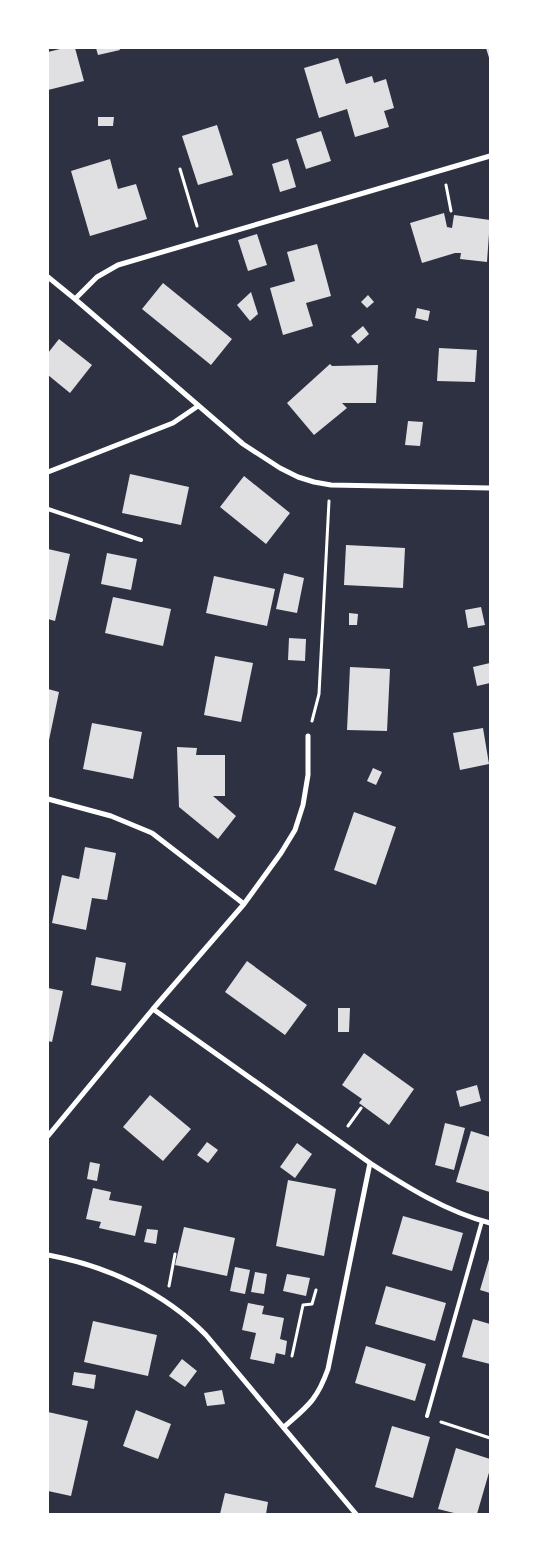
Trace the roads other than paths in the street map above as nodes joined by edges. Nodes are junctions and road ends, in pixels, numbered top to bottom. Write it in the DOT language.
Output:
graph roads {
  1 [pos="490,156"];
  2 [pos="48,277"];
  3 [pos="75,299"];
  4 [pos="198,406"];
  5 [pos="48,472"];
  6 [pos="490,488"];
  7 [pos="48,509"];
  8 [pos="141,540"];
  9 [pos="308,736"];
  10 [pos="48,799"];
  11 [pos="244,904"];
  12 [pos="153,1009"];
  13 [pos="48,1136"];
  14 [pos="370,1163"];
  15 [pos="482,1221"];
  16 [pos="490,1223"];
  17 [pos="48,1255"];
  18 [pos="427,1416"];
  19 [pos="284,1427"];
  20 [pos="356,1514"];
  1 -- 3 [label="street"];
  2 -- 3 [label="street"];
  3 -- 4 [label="street"];
  4 -- 5 [label="street"];
  4 -- 6 [label="street"];
  7 -- 8 [label="lane"];
  9 -- 11 [label="street"];
  10 -- 11 [label="street"];
  11 -- 12 [label="street"];
  12 -- 13 [label="street"];
  12 -- 14 [label="street"];
  14 -- 15 [label="street"];
  14 -- 19 [label="street"];
  15 -- 16 [label="street"];
  15 -- 18 [label="lane"];
  17 -- 19 [label="street"];
  19 -- 20 [label="street"];
}
